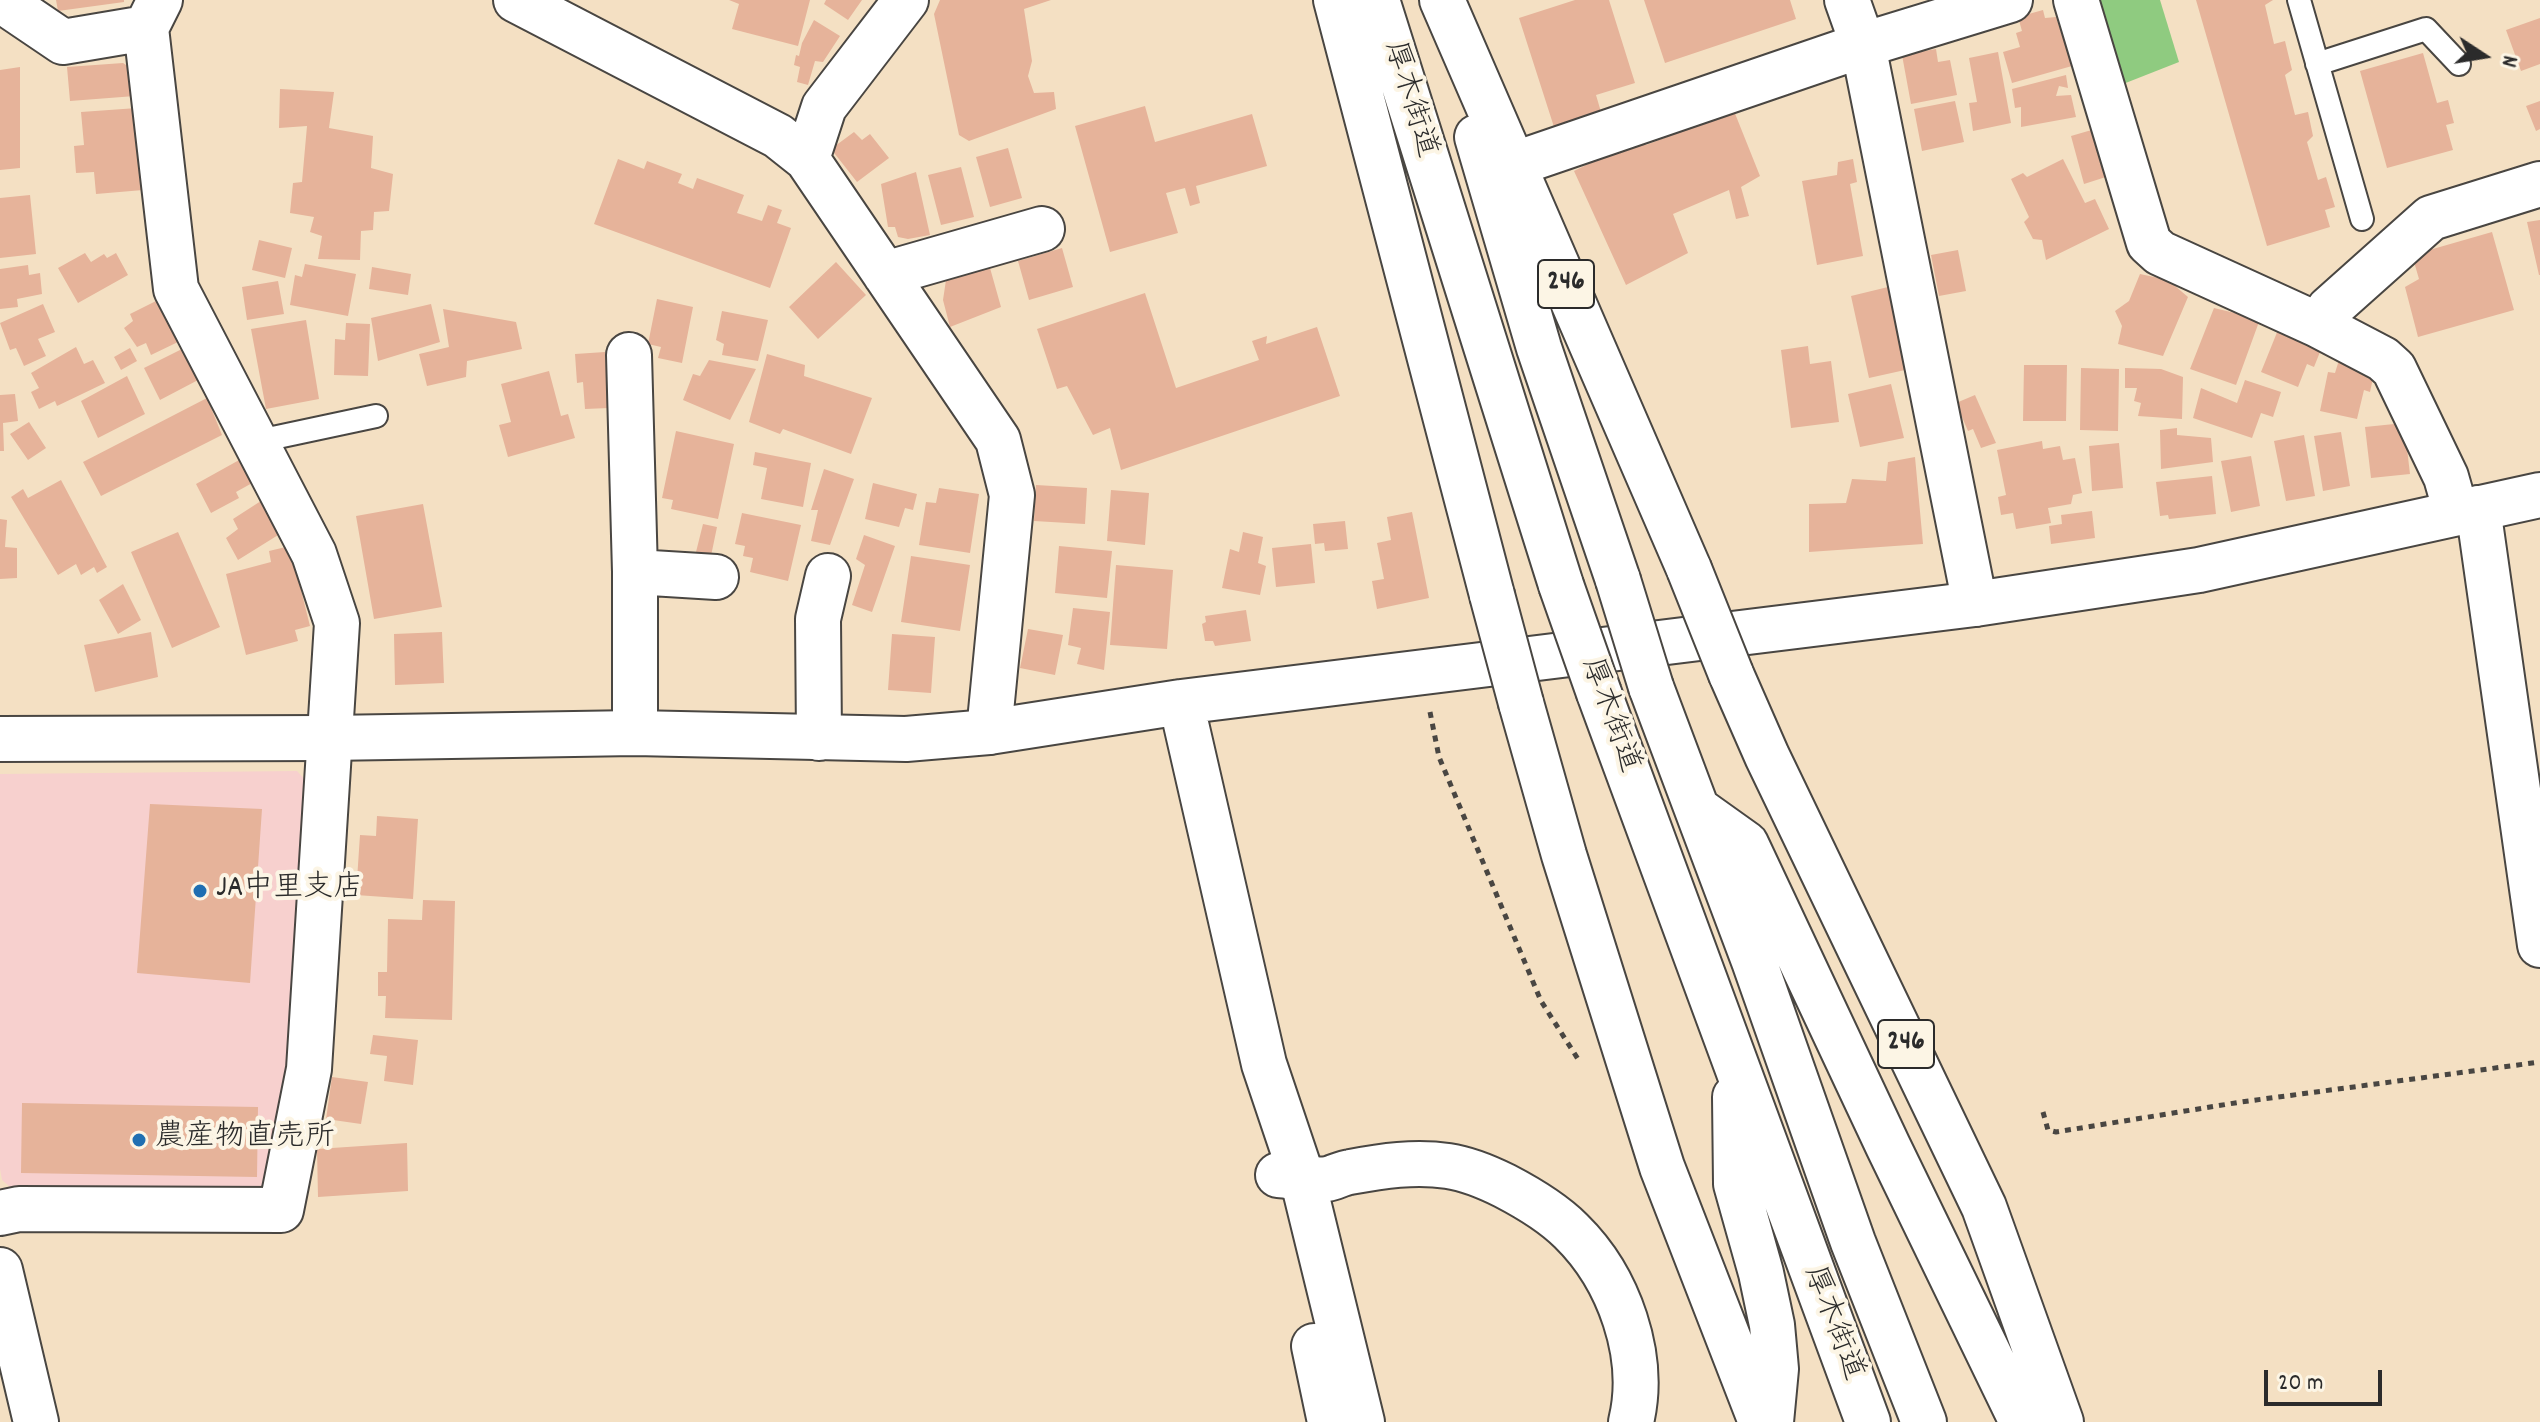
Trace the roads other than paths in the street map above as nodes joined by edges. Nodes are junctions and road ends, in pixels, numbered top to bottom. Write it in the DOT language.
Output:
graph roads {
  1 [pos="1,0"];
  2 [pos="516,0"];
  3 [pos="906,0"];
  4 [pos="1336,0"];
  5 [pos="1377,0"];
  6 [pos="1440,0"];
  7 [pos="1847,0"];
  8 [pos="2010,0"];
  9 [pos="2076,0"];
  10 [pos="2299,0"];
  11 [pos="153,14"];
  12 [pos="1863,45"];
  13 [pos="2317,64"];
  14 [pos="2459,64"];
  15 [pos="807,159"];
  16 [pos="1515,164"];
  17 [pos="2540,184"];
  18 [pos="2362,219"];
  19 [pos="1042,229"];
  20 [pos="885,274"];
  21 [pos="2318,325"];
  22 [pos="629,355"];
  23 [pos="376,416"];
  24 [pos="254,442"];
  25 [pos="2540,495"];
  26 [pos="2467,510"];
  27 [pos="635,572"];
  28 [pos="828,576"];
  29 [pos="716,577"];
  30 [pos="1975,604"];
  31 [pos="1181,702"];
  32 [pos="989,732"];
  33 [pos="635,733"];
  34 [pos="329,738"];
  35 [pos="819,738"];
  36 [pos="0,739"];
  37 [pos="1697,809"];
  38 [pos="2540,945"];
  39 [pos="1735,1062"];
  40 [pos="1290,1176"];
  41 [pos="0,1213"];
  42 [pos="0,1270"];
  43 [pos="36,1422"];
  44 [pos="1330,1422"];
  45 [pos="1362,1422"];
  46 [pos="1631,1422"];
  47 [pos="1761,1422"];
  48 [pos="1771,1422"];
  49 [pos="1868,1422"];
  50 [pos="1924,1422"];
  51 [pos="2022,1422"];
  52 [pos="2061,1422"];
  1 -- 11 [label="main road"];
  2 -- 15 [label="main road"];
  3 -- 15 [label="main road"];
  4 -- 47 [label="main road, bridge"];
  5 -- 39 [label="main road, 厚木街道, bridge"];
  6 -- 16 [label="main road, 246"];
  6 -- 37 [label="main road, 厚木街道 / 246, bridge"];
  7 -- 12 [label="main road"];
  8 -- 12 [label="main road"];
  9 -- 21 [label="main road"];
  10 -- 13 [label="lane"];
  11 -- 24 [label="main road"];
  12 -- 16 [label="main road"];
  12 -- 30 [label="main road"];
  13 -- 14 [label="lane"];
  13 -- 18 [label="lane"];
  15 -- 20 [label="main road"];
  16 -- 52 [label="main road, 246, bridge"];
  17 -- 21 [label="main road"];
  19 -- 20 [label="main road"];
  20 -- 32 [label="main road"];
  21 -- 26 [label="main road"];
  22 -- 27 [label="main road"];
  23 -- 24 [label="lane"];
  24 -- 34 [label="main road"];
  25 -- 26 [label="main road"];
  26 -- 30 [label="main road"];
  26 -- 38 [label="main road"];
  27 -- 29 [label="main road"];
  27 -- 33 [label="main road"];
  28 -- 35 [label="main road"];
  30 -- 31 [label="main road"];
  31 -- 32 [label="main road"];
  31 -- 40 [label="main road"];
  32 -- 35 [label="main road"];
  33 -- 34 [label="main road"];
  33 -- 35 [label="main road"];
  34 -- 36 [label="main road"];
  34 -- 41 [label="main road"];
  37 -- 50 [label="main road, 厚木街道 / 246"];
  37 -- 51 [label="main road"];
  39 -- 48 [label="main road"];
  39 -- 49 [label="main road, 厚木街道"];
  40 -- 44 [label="main road"];
  40 -- 45 [label="main road"];
  40 -- 46 [label="main road"];
  42 -- 43 [label="main road"];
}
